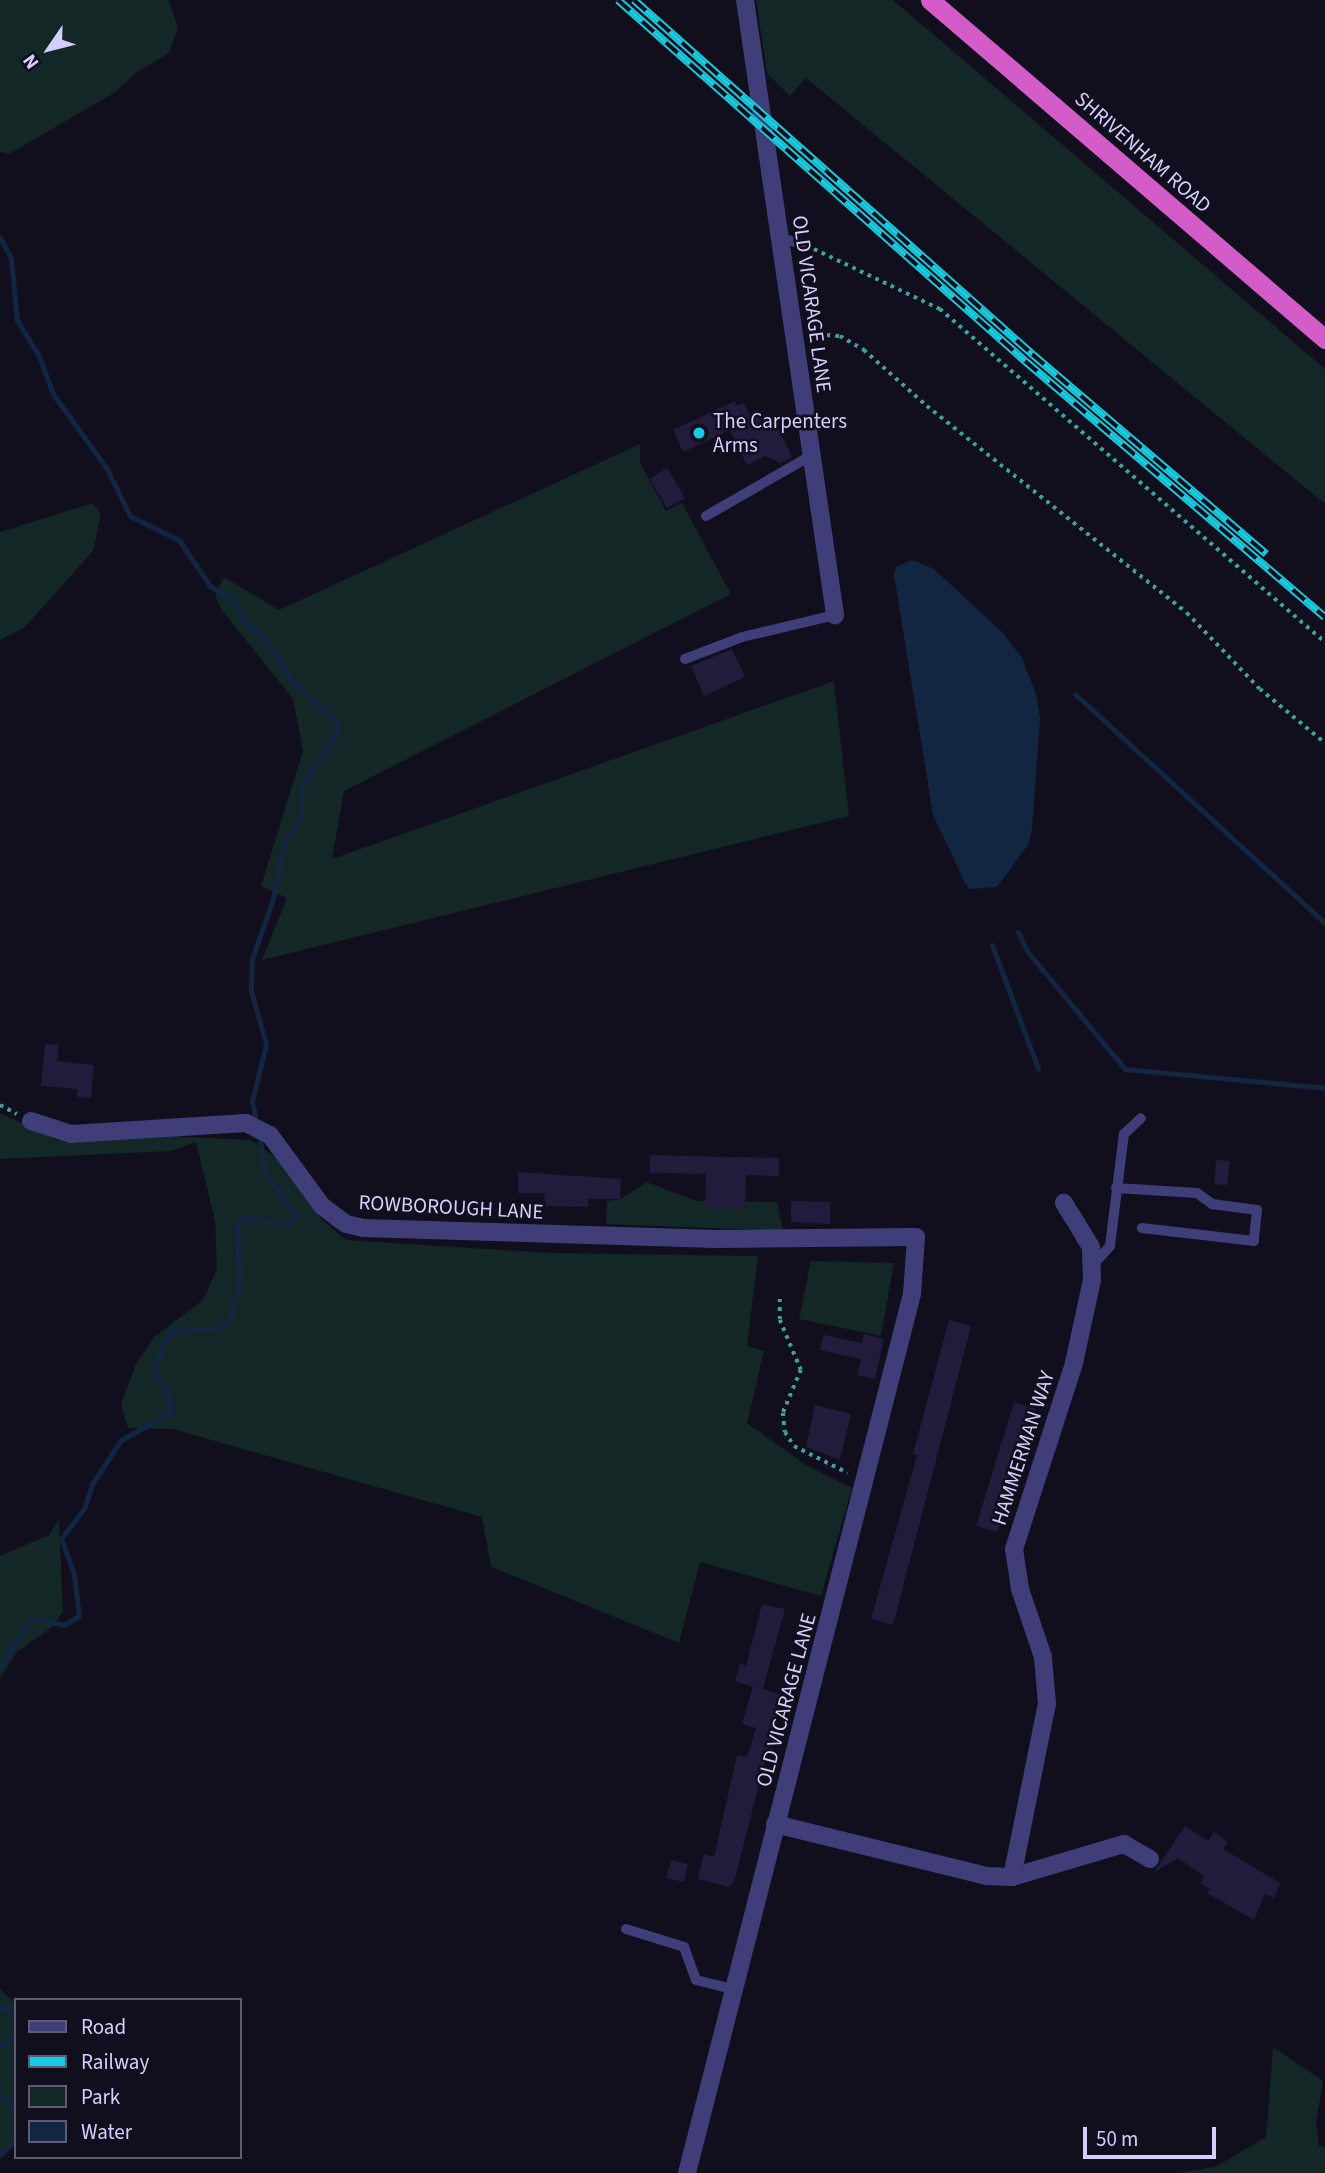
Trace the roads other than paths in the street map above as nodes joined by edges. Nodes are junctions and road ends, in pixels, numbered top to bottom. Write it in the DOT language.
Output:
graph roads {
  1 [pos="745,0"];
  2 [pos="930,0"];
  3 [pos="779,237"];
  4 [pos="803,245"];
  5 [pos="1325,339"];
  6 [pos="812,455"];
  7 [pos="706,516"];
  8 [pos="835,615"];
  9 [pos="685,659"];
  10 [pos="1140,1118"];
  11 [pos="31,1121"];
  12 [pos="1116,1188"];
  13 [pos="1064,1203"];
  14 [pos="1142,1228"];
  15 [pos="916,1237"];
  16 [pos="1093,1265"];
  17 [pos="775,1824"];
  18 [pos="1150,1859"];
  19 [pos="1012,1877"];
  20 [pos="626,1929"];
  21 [pos="733,1989"];
  22 [pos="687,2173"];
  1 -- 3 [label="street, OLD VICARAGE LANE"];
  2 -- 5 [label="highway, SHRIVENHAM ROAD"];
  3 -- 4 [label="lane"];
  3 -- 6 [label="street, OLD VICARAGE LANE"];
  6 -- 7 [label="lane"];
  6 -- 8 [label="street, OLD VICARAGE LANE"];
  8 -- 9 [label="lane"];
  10 -- 12 [label="lane"];
  11 -- 15 [label="street, ROWBOROUGH LANE"];
  12 -- 14 [label="lane"];
  12 -- 16 [label="lane"];
  13 -- 16 [label="street, HAMMERMAN WAY"];
  15 -- 17 [label="street, OLD VICARAGE LANE"];
  16 -- 19 [label="street, HAMMERMAN WAY"];
  17 -- 19 [label="street"];
  17 -- 21 [label="street, OLD VICARAGE LANE"];
  18 -- 19 [label="street"];
  20 -- 21 [label="lane"];
  21 -- 22 [label="street, OLD VICARAGE LANE"];
}
